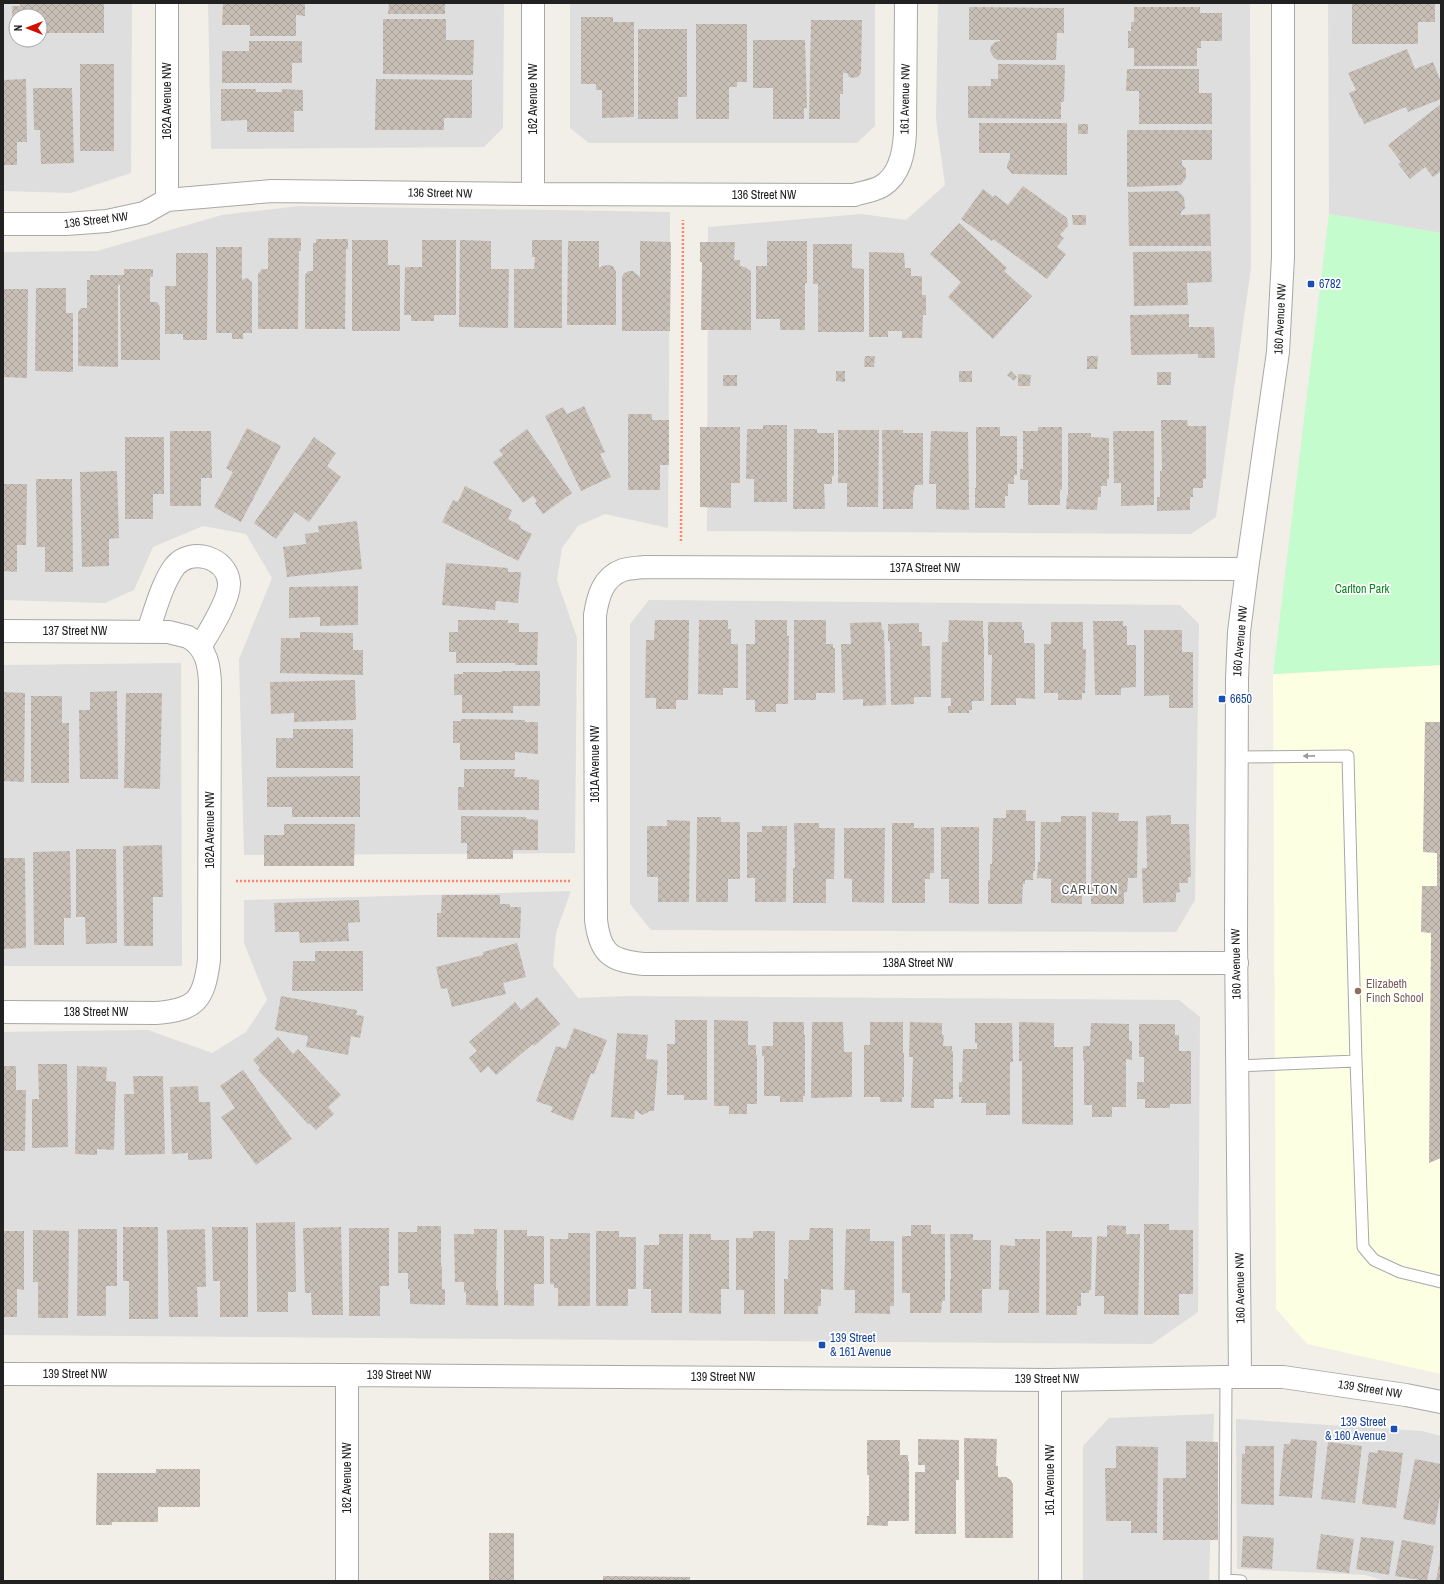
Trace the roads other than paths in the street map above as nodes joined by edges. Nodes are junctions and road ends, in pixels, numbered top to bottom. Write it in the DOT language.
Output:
graph roads {
  1 [pos="167,3"];
  2 [pos="533,3"];
  3 [pos="906,3"];
  4 [pos="1283,3"];
  5 [pos="881,187"];
  6 [pos="533,194"];
  7 [pos="167,200"];
  8 [pos="3,224"];
  9 [pos="1247,569"];
  10 [pos="606,580"];
  11 [pos="3,631"];
  12 [pos="148,631"];
  13 [pos="200,647"];
  14 [pos="1236,757"];
  15 [pos="603,949"];
  16 [pos="1236,963"];
  17 [pos="187,1007"];
  18 [pos="3,1012"];
  19 [pos="1356,1061"];
  20 [pos="1238,1066"];
  21 [pos="1441,1282"];
  22 [pos="3,1374"];
  23 [pos="347,1375"];
  24 [pos="1233,1377"];
  25 [pos="1050,1380"];
  26 [pos="1441,1402"];
  27 [pos="347,1581"];
  28 [pos="1050,1581"];
  29 [pos="1241,1581"];
  1 -- 7 [label="street, 162A Avenue NW"];
  2 -- 6 [label="street, 162 Avenue NW"];
  3 -- 5 [label="street, 161 Avenue NW"];
  4 -- 9 [label="street, 160 Avenue NW"];
  5 -- 6 [label="street, 136 Street NW"];
  6 -- 7 [label="street, 136 Street NW"];
  7 -- 8 [label="street, 136 Street NW"];
  9 -- 10 [label="street, 137A Street NW"];
  9 -- 14 [label="street, 160 Avenue NW"];
  10 -- 15 [label="street, 161A Avenue NW"];
  11 -- 12 [label="street, 137 Street NW"];
  12 -- 13 [label="street, 137 Street NW"];
  12 -- 13 [label="street"];
  13 -- 17 [label="street, 162A Avenue NW"];
  14 -- 16 [label="street, 160 Avenue NW"];
  19 -- 14 [label="lane, one-way"];
  15 -- 16 [label="street, 138A Street NW"];
  16 -- 20 [label="street, 160 Avenue NW"];
  17 -- 18 [label="street, 138 Street NW"];
  19 -- 20 [label="lane"];
  19 -- 21 [label="lane"];
  20 -- 24 [label="street, 160 Avenue NW"];
  22 -- 23 [label="street, 139 Street NW"];
  23 -- 25 [label="street, 139 Street NW"];
  23 -- 27 [label="street, 162 Avenue NW"];
  24 -- 25 [label="street, 139 Street NW"];
  24 -- 26 [label="street, 139 Street NW"];
  24 -- 29 [label="lane"];
  25 -- 28 [label="street, 161 Avenue NW"];
}
